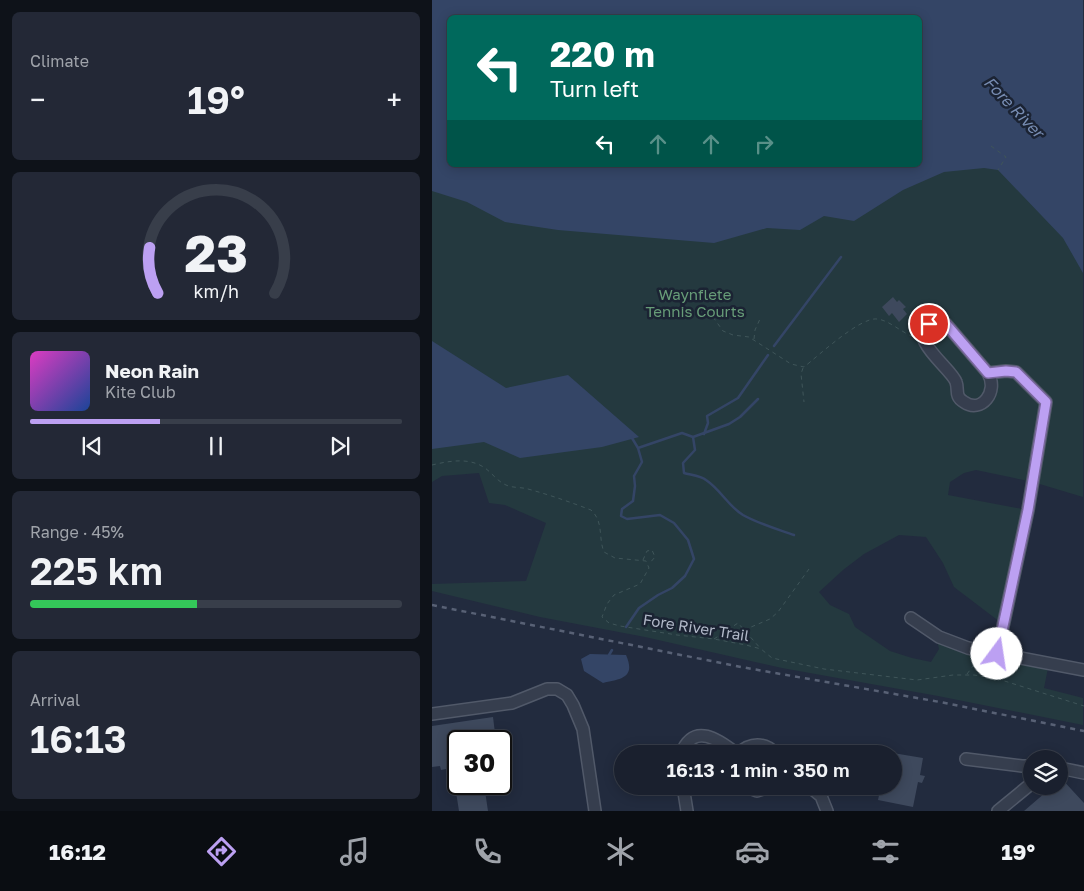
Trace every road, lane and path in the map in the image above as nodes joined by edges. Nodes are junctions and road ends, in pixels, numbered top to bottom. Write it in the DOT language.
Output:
graph roads {
  1 [pos="991,146"];
  2 [pos="998,170"];
  3 [pos="714,317"];
  4 [pos="760,319"];
  5 [pos="923,338"];
  6 [pos="754,340"];
  7 [pos="804,367"];
  8 [pos="988,373"];
  9 [pos="804,402"];
  10 [pos="432,465"];
  11 [pos="643,560"];
  12 [pos="649,564"];
  13 [pos="809,569"];
  14 [pos="911,618"];
  15 [pos="744,630"];
  16 [pos="714,639"];
  17 [pos="761,649"];
  18 [pos="997,654"];
  19 [pos="1084,670"];
  20 [pos="966,675"];
  21 [pos="1084,706"];
  22 [pos="432,714"];
  23 [pos="687,745"];
  24 [pos="726,745"];
  25 [pos="966,759"];
  26 [pos="1023,765"];
  27 [pos="1068,770"];
  28 [pos="1084,773"];
  29 [pos="1023,790"];
  30 [pos="684,795"];
  31 [pos="821,795"];
  32 [pos="595,811"];
  33 [pos="687,811"];
  34 [pos="826,811"];
  35 [pos="998,811"];
  1 -- 2 [label="path"];
  3 -- 6 [label="path"];
  4 -- 6 [label="path"];
  5 -- 7 [label="path"];
  5 -- 8 [label="street"];
  5 -- 8 [label="street"];
  6 -- 7 [label="path"];
  7 -- 9 [label="path"];
  8 -- 18 [label="street"];
  10 -- 11 [label="path"];
  11 -- 12 [label="path"];
  11 -- 12 [label="path"];
  12 -- 16 [label="path, Fore River Trail"];
  13 -- 15 [label="path"];
  14 -- 18 [label="street"];
  15 -- 16 [label="path"];
  15 -- 17 [label="path"];
  16 -- 17 [label="path, Fore River Trail"];
  17 -- 20 [label="path, Fore River Trail"];
  18 -- 19 [label="street"];
  18 -- 20 [label="path"];
  20 -- 21 [label="path, Fore River Trail"];
  22 -- 32 [label="street"];
  23 -- 24 [label="street"];
  25 -- 26 [label="street"];
  27 -- 28 [label="street"];
  29 -- 35 [label="street"];
  30 -- 33 [label="street"];
  31 -- 34 [label="street"];
}
